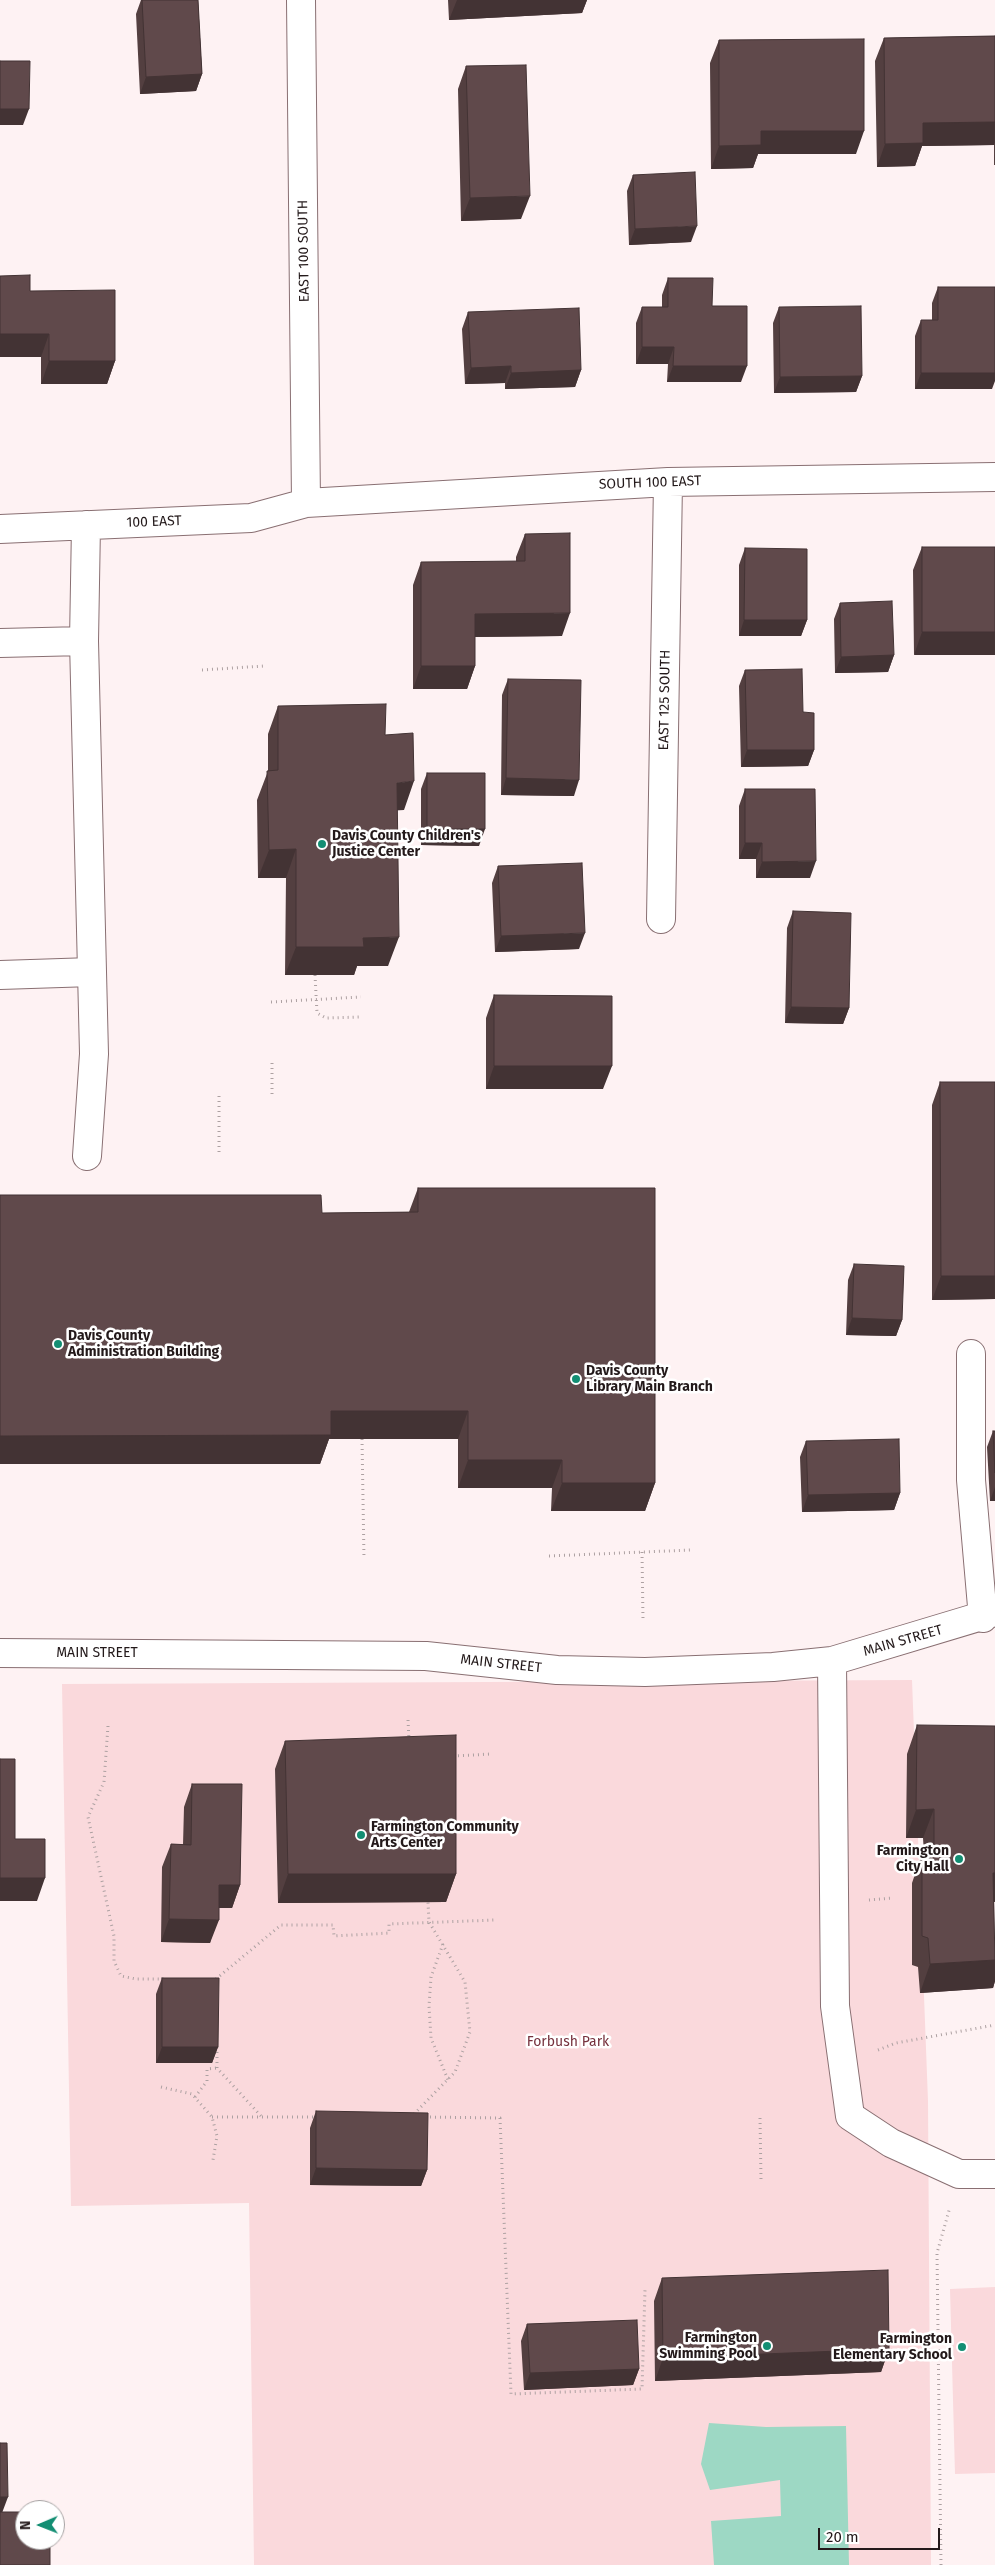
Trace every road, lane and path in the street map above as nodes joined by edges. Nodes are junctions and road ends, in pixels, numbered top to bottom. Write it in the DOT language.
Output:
graph roads {
  1 [pos="301,0"];
  2 [pos="995,476"];
  3 [pos="668,482"];
  4 [pos="306,503"];
  5 [pos="86,525"];
  6 [pos="0,529"];
  7 [pos="84,641"];
  8 [pos="0,642"];
  9 [pos="264,666"];
  10 [pos="202,670"];
  11 [pos="661,919"];
  12 [pos="92,972"];
  13 [pos="0,975"];
  14 [pos="315,975"];
  15 [pos="361,997"];
  16 [pos="315,999"];
  17 [pos="271,1002"];
  18 [pos="361,1017"];
  19 [pos="272,1059"];
  20 [pos="272,1094"];
  21 [pos="219,1096"];
  22 [pos="219,1152"];
  23 [pos="87,1156"];
  24 [pos="972,1354"];
  25 [pos="362,1439"];
  26 [pos="691,1550"];
  27 [pos="642,1552"];
  28 [pos="549,1556"];
  29 [pos="364,1559"];
  30 [pos="989,1615"];
  31 [pos="642,1620"];
  32 [pos="0,1653"];
  33 [pos="832,1661"];
  34 [pos="408,1720"];
  35 [pos="108,1726"];
  36 [pos="409,1748"];
  37 [pos="491,1754"];
  38 [pos="446,1756"];
  39 [pos="454,1831"];
  40 [pos="493,1831"];
  41 [pos="428,1902"];
  42 [pos="495,1920"];
  43 [pos="430,1922"];
  44 [pos="443,1944"];
  45 [pos="172,1979"];
  46 [pos="207,1980"];
  47 [pos="216,1980"];
  48 [pos="216,1989"];
  49 [pos="995,2025"];
  50 [pos="217,2038"];
  51 [pos="875,2052"];
  52 [pos="217,2068"];
  53 [pos="448,2080"];
  54 [pos="161,2087"];
  55 [pos="195,2097"];
  56 [pos="212,2116"];
  57 [pos="262,2117"];
  58 [pos="321,2117"];
  59 [pos="760,2118"];
  60 [pos="213,2160"];
  61 [pos="959,2174"];
  62 [pos="995,2174"];
  63 [pos="761,2180"];
  64 [pos="645,2290"];
  65 [pos="941,2565"];
  1 -- 4 [label="street, EAST 100 SOUTH"];
  2 -- 3 [label="street, SOUTH 100 EAST"];
  3 -- 4 [label="street, SOUTH 100 EAST"];
  3 -- 11 [label="street, EAST 125 SOUTH"];
  4 -- 5 [label="street, 100 EAST"];
  5 -- 6 [label="street, 100 EAST"];
  5 -- 7 [label="street"];
  7 -- 8 [label="street"];
  7 -- 12 [label="street"];
  9 -- 10 [label="path"];
  12 -- 13 [label="street"];
  12 -- 23 [label="street"];
  14 -- 16 [label="path"];
  15 -- 16 [label="path"];
  16 -- 17 [label="path"];
  16 -- 18 [label="path"];
  19 -- 20 [label="path"];
  21 -- 22 [label="path"];
  24 -- 30 [label="street"];
  25 -- 29 [label="path"];
  26 -- 27 [label="path"];
  27 -- 28 [label="path"];
  27 -- 31 [label="path"];
  30 -- 33 [label="street, MAIN STREET"];
  32 -- 33 [label="street, MAIN STREET"];
  33 -- 61 [label="street"];
  34 -- 36 [label="path"];
  35 -- 45 [label="path"];
  37 -- 38 [label="path"];
  39 -- 40 [label="path"];
  41 -- 43 [label="path"];
  42 -- 43 [label="path"];
  43 -- 44 [label="path"];
  43 -- 47 [label="path"];
  44 -- 53 [label="path"];
  44 -- 53 [label="path"];
  46 -- 47 [label="path"];
  47 -- 48 [label="path"];
  49 -- 51 [label="path"];
  50 -- 52 [label="path"];
  52 -- 55 [label="path"];
  52 -- 57 [label="path"];
  53 -- 64 [label="path"];
  54 -- 55 [label="path"];
  55 -- 56 [label="path"];
  56 -- 57 [label="path"];
  56 -- 60 [label="path"];
  57 -- 58 [label="path"];
  59 -- 63 [label="path"];
  61 -- 62 [label="street"];
  61 -- 65 [label="path"];
}
